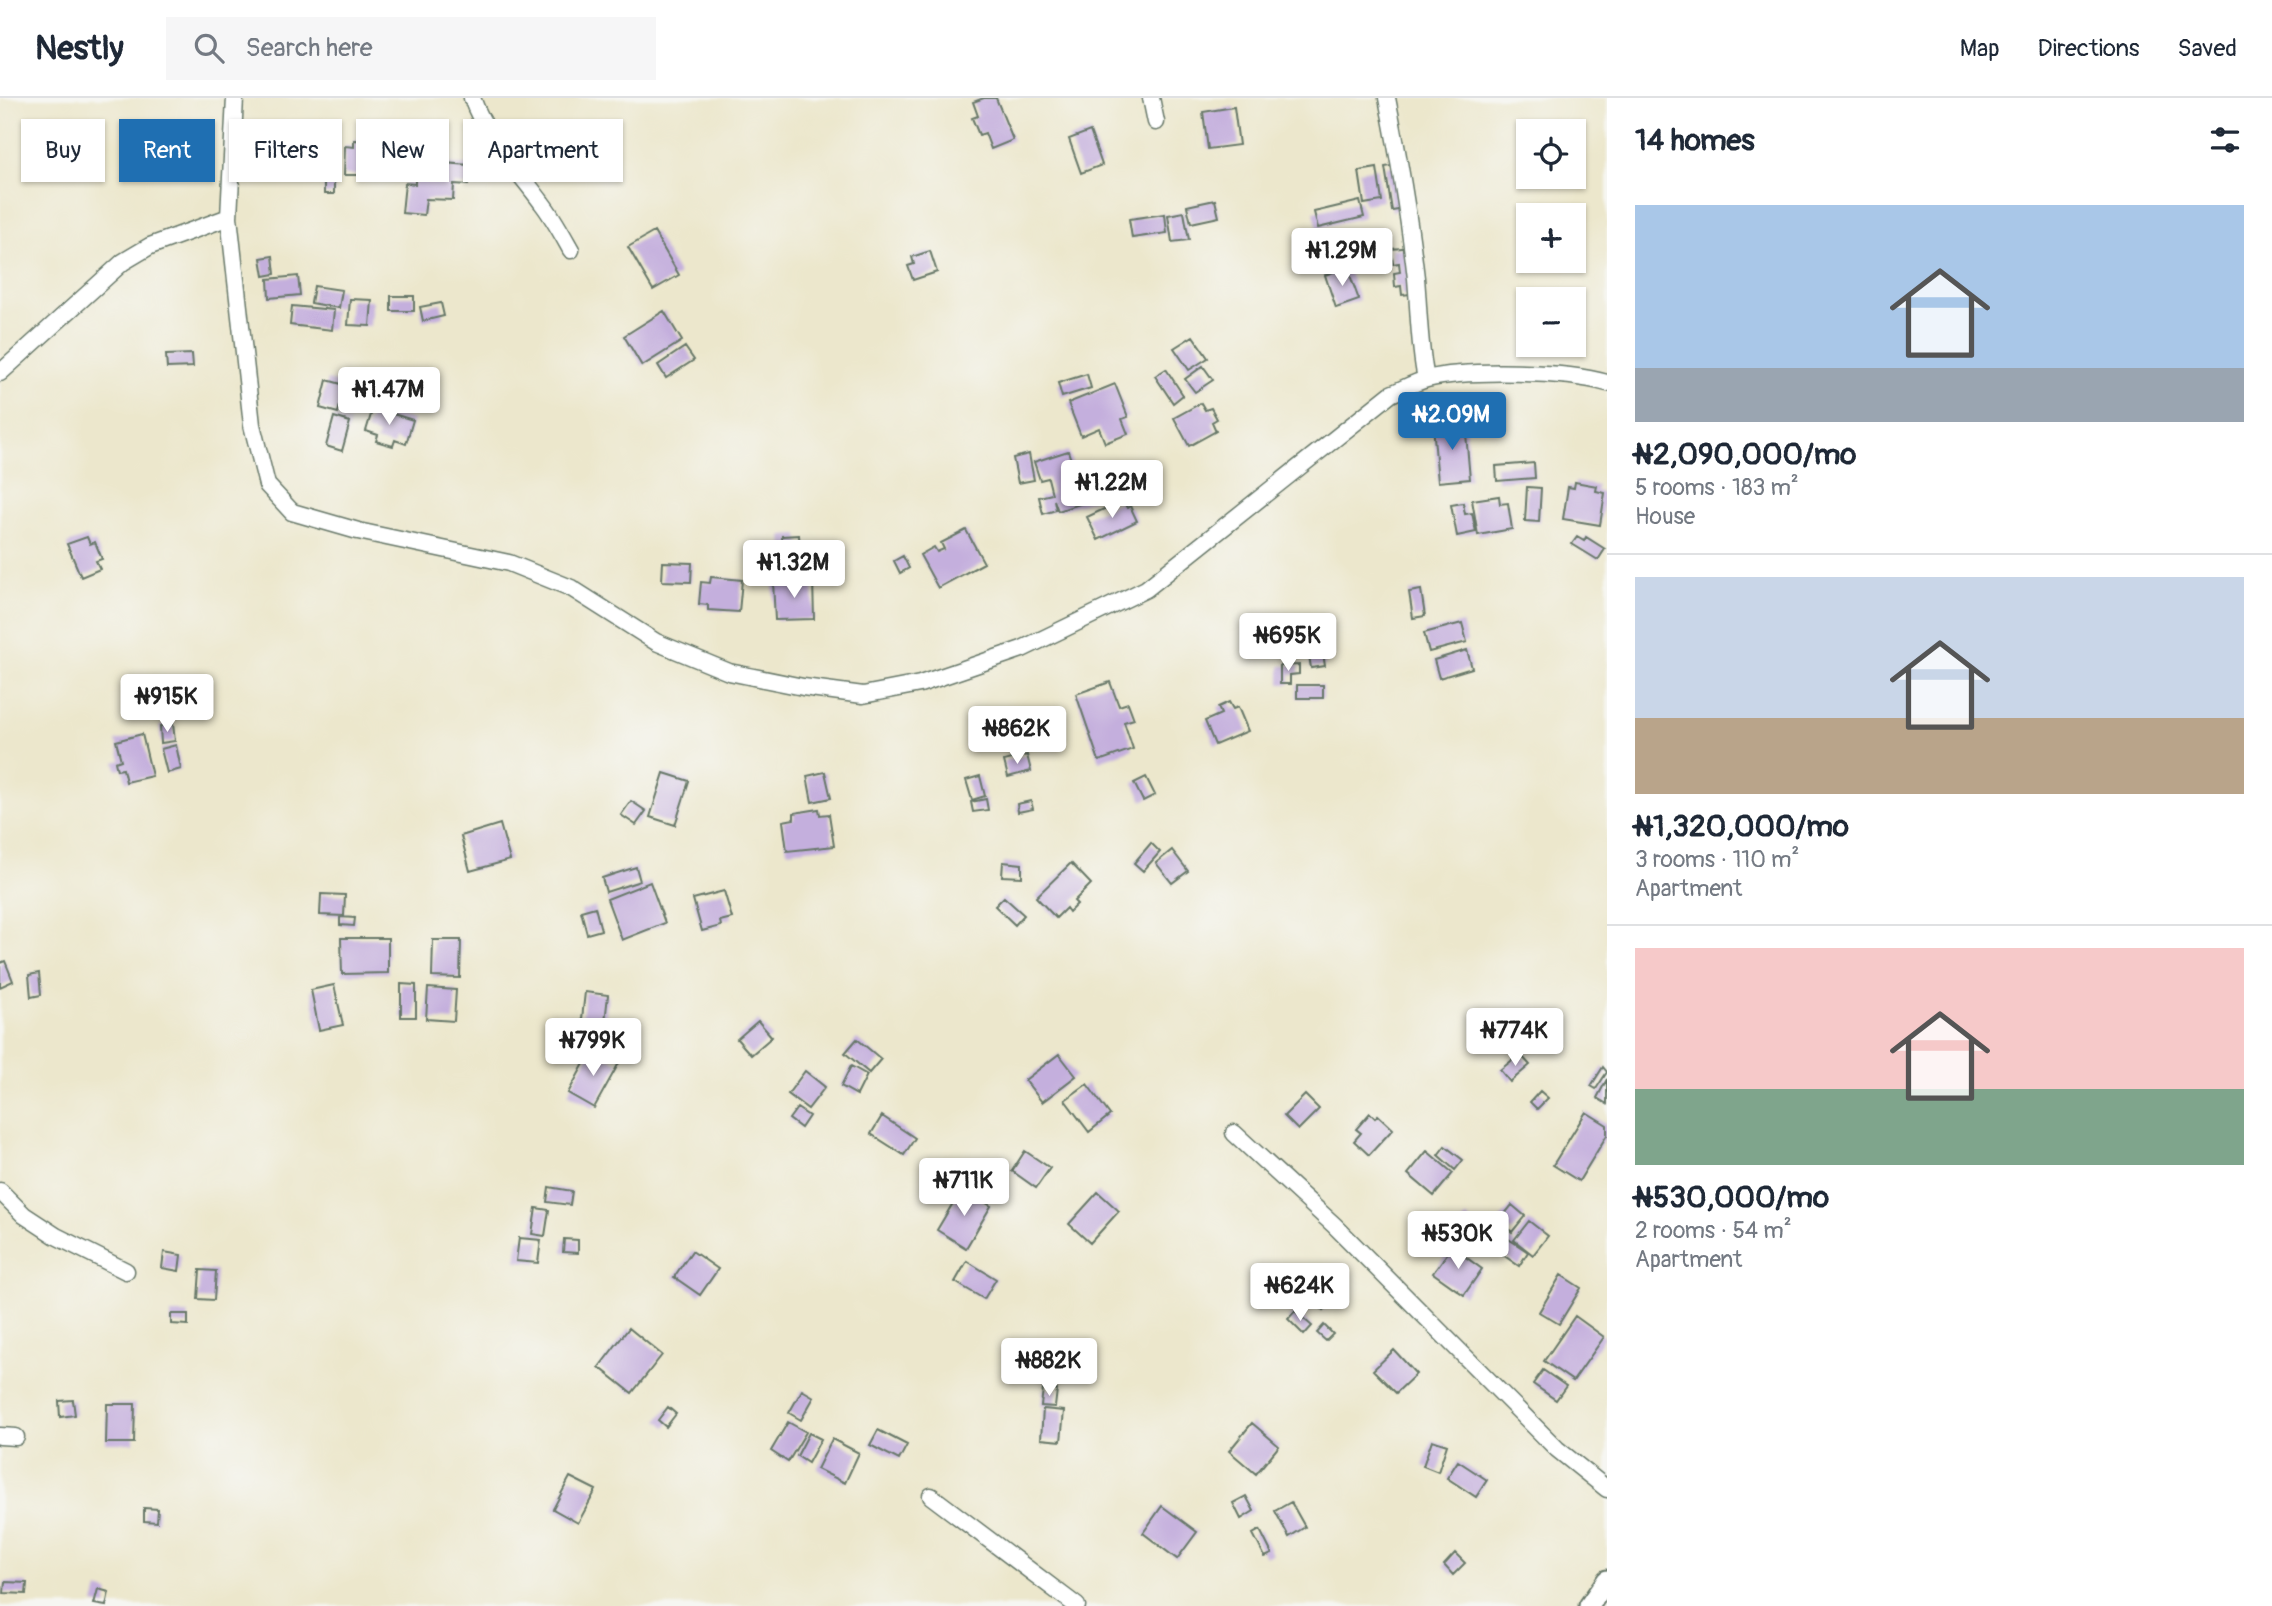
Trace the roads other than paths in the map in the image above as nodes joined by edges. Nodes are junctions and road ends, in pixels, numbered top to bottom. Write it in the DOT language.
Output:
graph roads {
  1 [pos="235,98"];
  2 [pos="471,98"];
  3 [pos="1151,98"];
  4 [pos="1387,98"];
  5 [pos="1156,122"];
  6 [pos="229,217"];
  7 [pos="571,250"];
  8 [pos="0,373"];
  9 [pos="1426,379"];
  10 [pos="1607,383"];
  11 [pos="1234,1133"];
  12 [pos="0,1191"];
  13 [pos="126,1271"];
  14 [pos="1607,1489"];
  15 [pos="931,1496"];
  16 [pos="1607,1580"];
  17 [pos="1077,1606"];
  18 [pos="1589,1606"];
  1 -- 6 [label="street"];
  2 -- 7 [label="street"];
  3 -- 5 [label="street"];
  4 -- 9 [label="street"];
  6 -- 8 [label="street"];
  6 -- 9 [label="street"];
  9 -- 10 [label="street"];
  11 -- 14 [label="street"];
  12 -- 13 [label="street"];
  15 -- 17 [label="street"];
  16 -- 18 [label="main road"];
}
